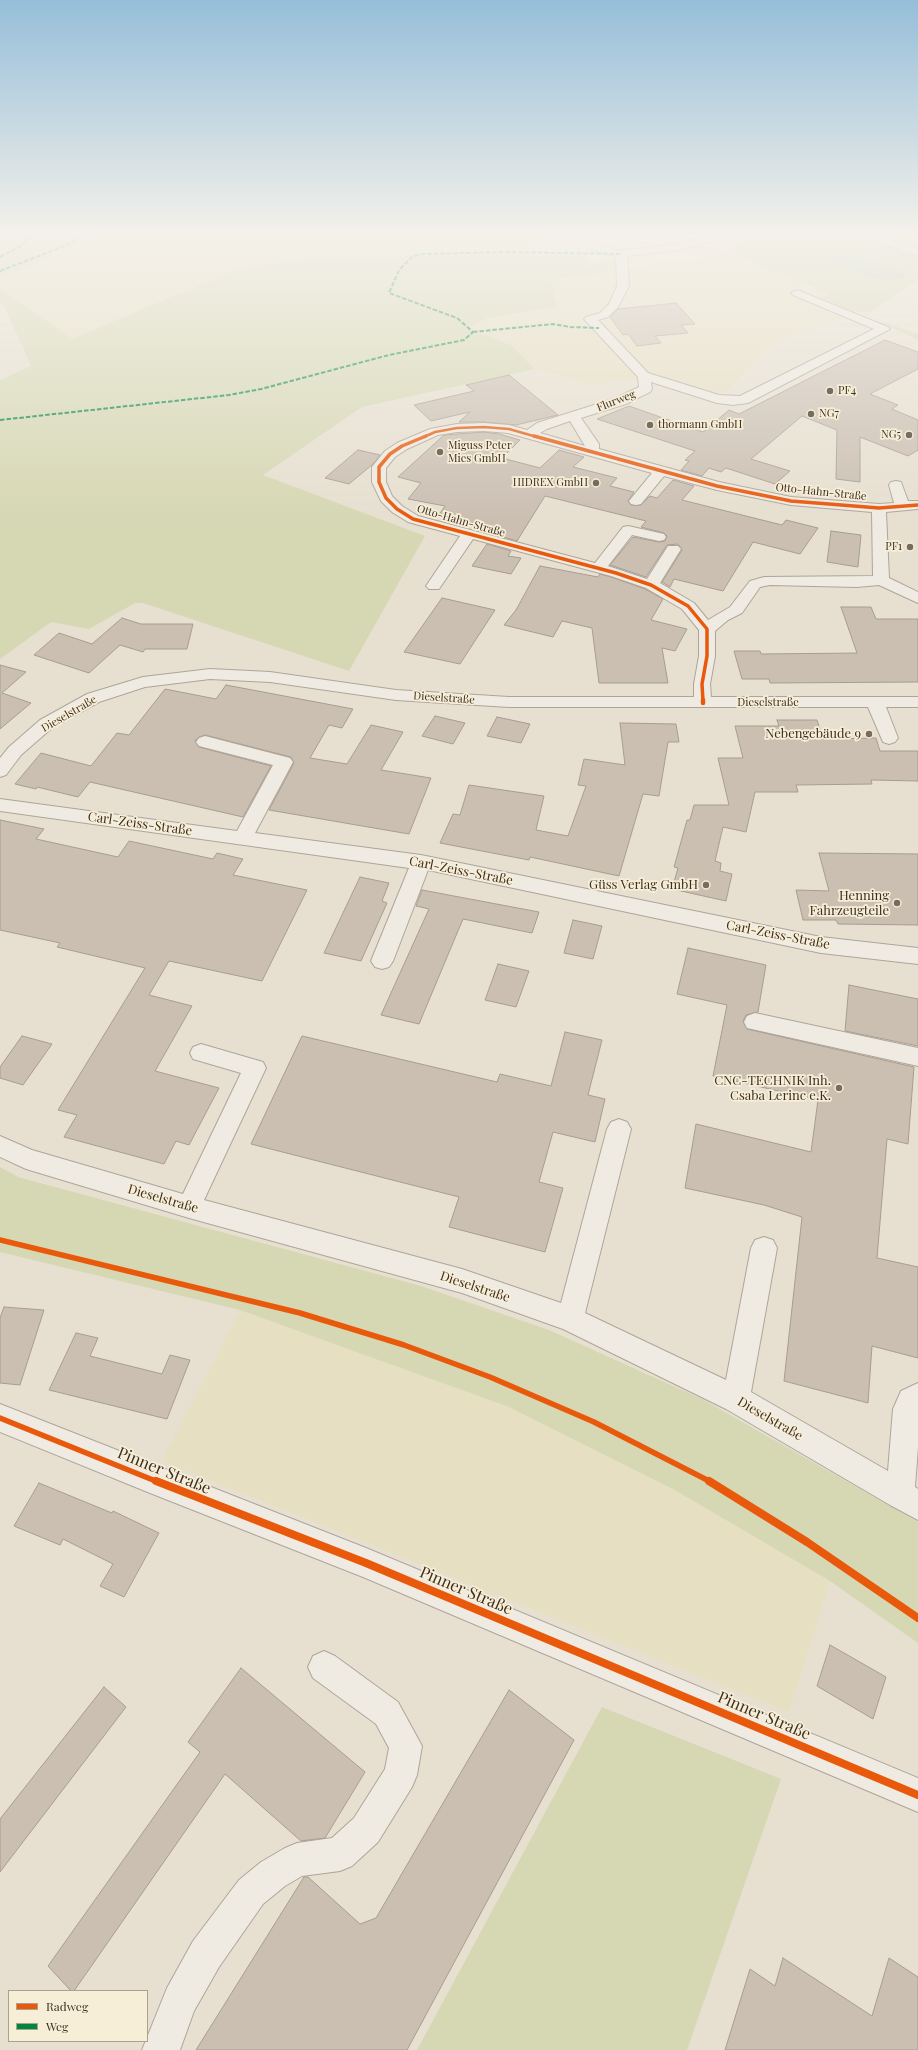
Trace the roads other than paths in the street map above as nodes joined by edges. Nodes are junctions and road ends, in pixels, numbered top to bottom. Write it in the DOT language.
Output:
graph roads {
  1 [pos="598,328"];
  2 [pos="881,328"];
  3 [pos="644,376"];
  4 [pos="573,416"];
  5 [pos="530,434"];
  6 [pos="592,450"];
  7 [pos="662,470"];
  8 [pos="896,485"];
  9 [pos="636,501"];
  10 [pos="918,505"];
  11 [pos="902,507"];
  12 [pos="879,508"];
  13 [pos="468,535"];
  14 [pos="659,537"];
  15 [pos="673,549"];
  16 [pos="598,568"];
  17 [pos="881,580"];
  18 [pos="651,585"];
  19 [pos="434,586"];
  20 [pos="918,598"];
  21 [pos="707,629"];
  22 [pos="875,702"];
  23 [pos="918,702"];
  24 [pos="703,703"];
  25 [pos="889,738"];
  26 [pos="205,742"];
  27 [pos="0,771"];
  28 [pos="0,805"];
  29 [pos="243,838"];
  30 [pos="421,862"];
  31 [pos="918,956"];
  32 [pos="382,961"];
  33 [pos="756,1022"];
  34 [pos="201,1053"];
  35 [pos="918,1057"];
  36 [pos="619,1129"];
  37 [pos="0,1146"];
  38 [pos="189,1207"];
  39 [pos="764,1248"];
  40 [pos="570,1319"];
  41 [pos="918,1396"];
  42 [pos="736,1399"];
  43 [pos="0,1418"];
  44 [pos="909,1500"];
  45 [pos="324,1667"];
  46 [pos="918,1795"];
  47 [pos="161,2050"];
  1 -- 3 [label="street, Flurweg"];
  2 -- 3 [label="street"];
  3 -- 4 [label="street, Flurweg"];
  4 -- 5 [label="street"];
  4 -- 6 [label="street"];
  5 -- 6 [label="street, Otto-Hahn-Straße"];
  5 -- 13 [label="street, Otto-Hahn-Straße"];
  6 -- 7 [label="street, Otto-Hahn-Straße"];
  7 -- 9 [label="street"];
  7 -- 12 [label="street, Otto-Hahn-Straße"];
  8 -- 11 [label="street"];
  10 -- 11 [label="street"];
  11 -- 12 [label="street"];
  12 -- 17 [label="street"];
  13 -- 16 [label="street, Otto-Hahn-Straße"];
  13 -- 19 [label="street"];
  14 -- 16 [label="street"];
  15 -- 18 [label="street"];
  16 -- 18 [label="street, Otto-Hahn-Straße"];
  17 -- 20 [label="street"];
  17 -- 21 [label="street"];
  18 -- 21 [label="street, Otto-Hahn-Straße"];
  21 -- 24 [label="street"];
  22 -- 23 [label="street, Dieselstraße"];
  22 -- 24 [label="street, Dieselstraße"];
  22 -- 25 [label="street"];
  24 -- 27 [label="street, Dieselstraße"];
  26 -- 29 [label="street"];
  28 -- 29 [label="street, Carl-Zeiss-Straße"];
  29 -- 30 [label="street, Carl-Zeiss-Straße"];
  30 -- 31 [label="street, Carl-Zeiss-Straße"];
  30 -- 32 [label="street"];
  33 -- 35 [label="street"];
  34 -- 38 [label="street"];
  36 -- 40 [label="street"];
  37 -- 38 [label="street, Dieselstraße"];
  38 -- 40 [label="street, Dieselstraße"];
  39 -- 42 [label="street"];
  40 -- 42 [label="street, Dieselstraße"];
  41 -- 44 [label="street"];
  42 -- 44 [label="street, Dieselstraße"];
  43 -- 46 [label="street, Pinner Straße"];
  45 -- 47 [label="street"];
}
